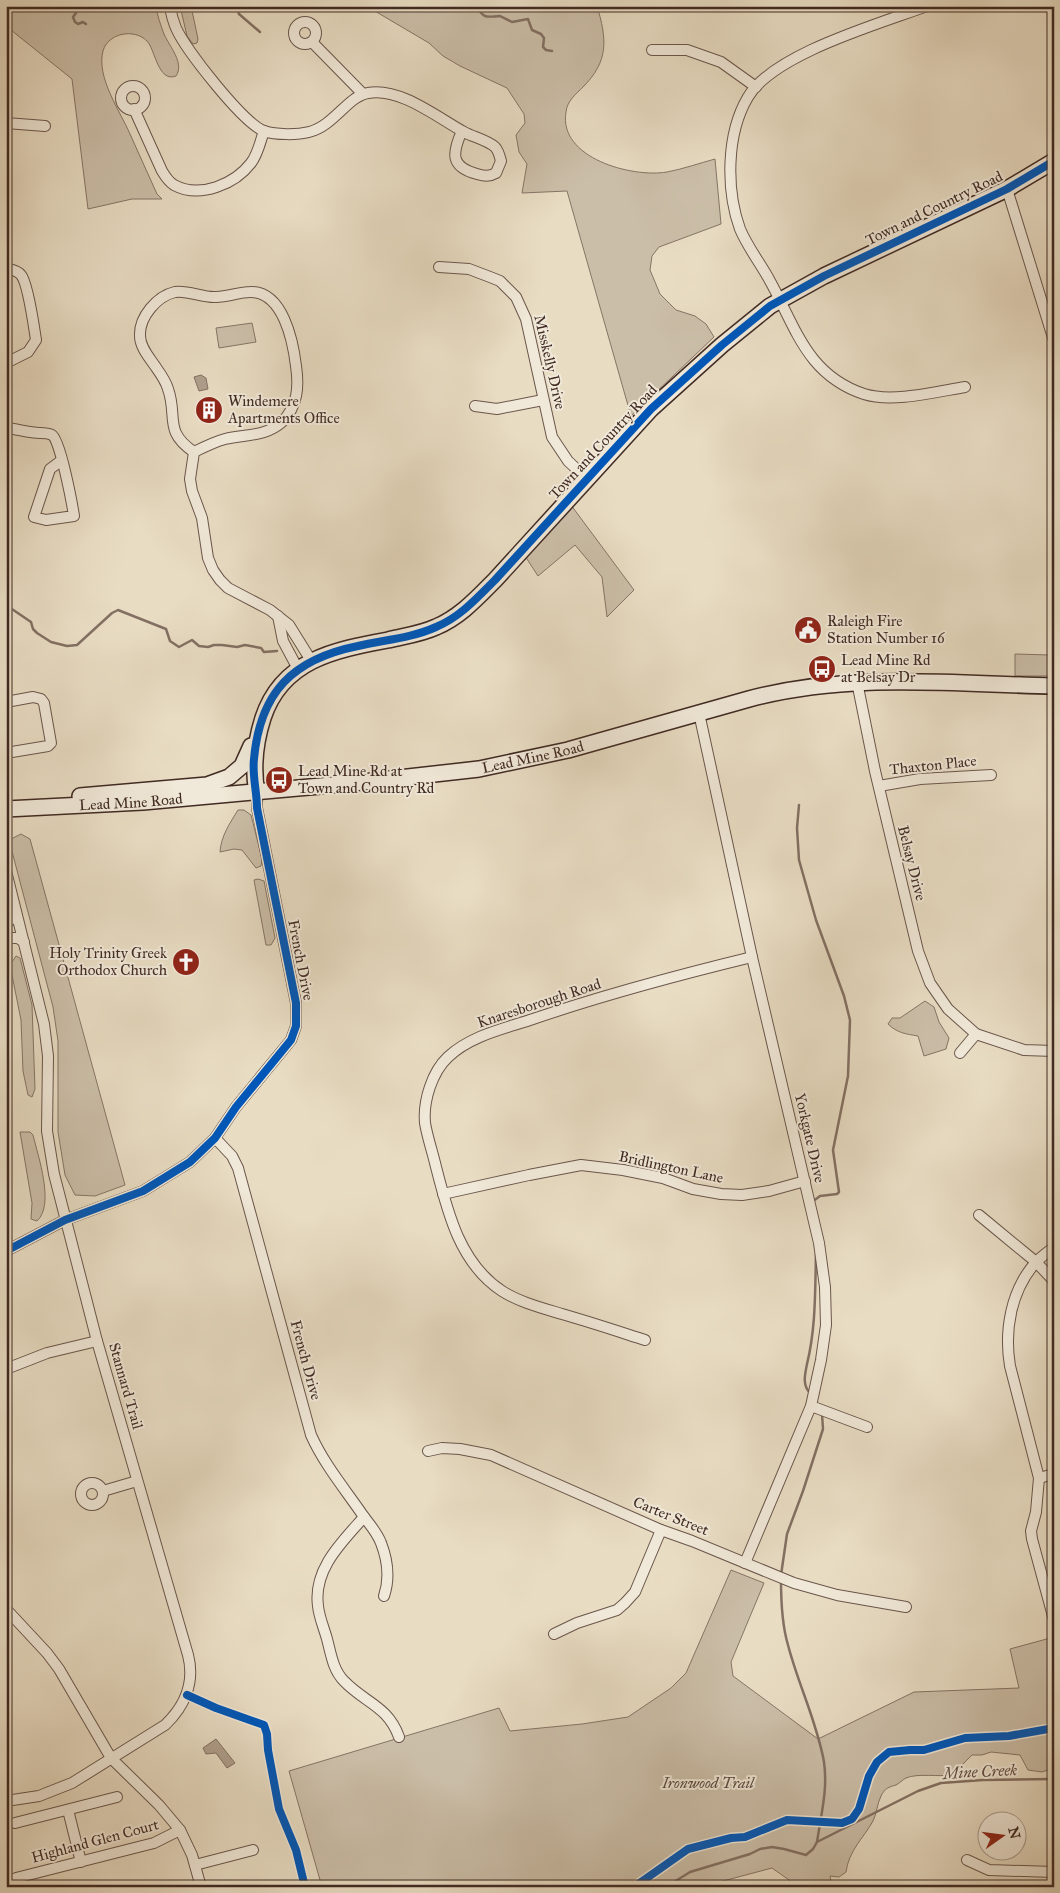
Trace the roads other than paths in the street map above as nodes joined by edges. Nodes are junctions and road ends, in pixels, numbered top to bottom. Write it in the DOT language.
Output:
graph roads {
  1 [pos="170,6"];
  2 [pos="927,6"];
  3 [pos="312,42"];
  4 [pos="652,50"];
  5 [pos="756,87"];
  6 [pos="363,94"];
  7 [pos="134,109"];
  8 [pos="6,123"];
  9 [pos="45,126"];
  10 [pos="264,131"];
  11 [pos="462,131"];
  12 [pos="1054,161"];
  13 [pos="1007,189"];
  14 [pos="439,267"];
  15 [pos="6,268"];
  16 [pos="779,300"];
  17 [pos="1054,341"];
  18 [pos="6,363"];
  19 [pos="964,387"];
  20 [pos="543,400"];
  21 [pos="475,406"];
  22 [pos="6,428"];
  23 [pos="194,452"];
  24 [pos="62,460"];
  25 [pos="587,479"];
  26 [pos="278,616"];
  27 [pos="312,662"];
  28 [pos="298,670"];
  29 [pos="856,682"];
  30 [pos="1054,686"];
  31 [pos="6,702"];
  32 [pos="700,713"];
  33 [pos="262,722"];
  34 [pos="6,753"];
  35 [pos="991,775"];
  36 [pos="879,786"];
  37 [pos="257,793"];
  38 [pos="6,805"];
  39 [pos="6,809"];
  40 [pos="6,871"];
  41 [pos="16,912"];
  42 [pos="6,923"];
  43 [pos="6,938"];
  44 [pos="24,942"];
  45 [pos="752,957"];
  46 [pos="976,1034"];
  47 [pos="1054,1051"];
  48 [pos="960,1053"];
  49 [pos="215,1138"];
  50 [pos="805,1181"];
  51 [pos="443,1194"];
  52 [pos="979,1215"];
  53 [pos="65,1220"];
  54 [pos="1054,1247"];
  55 [pos="6,1250"];
  56 [pos="1036,1262"];
  57 [pos="1054,1280"];
  58 [pos="645,1340"];
  59 [pos="97,1342"];
  60 [pos="6,1369"];
  61 [pos="811,1406"];
  62 [pos="867,1428"];
  63 [pos="428,1451"];
  64 [pos="1054,1474"];
  65 [pos="1039,1478"];
  66 [pos="137,1481"];
  67 [pos="103,1491"];
  68 [pos="364,1517"];
  69 [pos="661,1530"];
  70 [pos="746,1563"];
  71 [pos="384,1596"];
  72 [pos="906,1607"];
  73 [pos="6,1609"];
  74 [pos="1054,1620"];
  75 [pos="554,1634"];
  76 [pos="399,1737"];
  77 [pos="111,1758"];
  78 [pos="117,1797"];
  79 [pos="6,1801"];
  80 [pos="68,1810"];
  81 [pos="15,1823"];
  82 [pos="180,1830"];
  83 [pos="253,1850"];
  84 [pos="967,1860"];
  85 [pos="81,1862"];
  86 [pos="195,1865"];
  87 [pos="1054,1872"];
  88 [pos="16,1878"];
  89 [pos="201,1887"];
  1 -- 10 [label="street"];
  2 -- 5 [label="street"];
  3 -- 6 [label="street"];
  4 -- 5 [label="street"];
  5 -- 16 [label="street"];
  6 -- 10 [label="street"];
  6 -- 11 [label="street"];
  7 -- 10 [label="street"];
  8 -- 9 [label="street"];
  11 -- 11 [label="street"];
  12 -- 13 [label="street, Town and Country Road"];
  13 -- 16 [label="street, Town and Country Road"];
  13 -- 17 [label="street"];
  14 -- 20 [label="street, Misskelly Drive"];
  15 -- 18 [label="street"];
  16 -- 19 [label="street"];
  16 -- 25 [label="street, Town and Country Road"];
  20 -- 21 [label="street"];
  20 -- 25 [label="street, Misskelly Drive"];
  22 -- 24 [label="street"];
  23 -- 23 [label="street"];
  23 -- 26 [label="street"];
  24 -- 24 [label="street"];
  25 -- 27 [label="street, Town and Country Road"];
  26 -- 27 [label="street"];
  26 -- 28 [label="street"];
  27 -- 28 [label="street, Town and Country Road"];
  28 -- 33 [label="street, Town and Country Road"];
  29 -- 30 [label="street, Lead Mine Road"];
  29 -- 32 [label="street, Lead Mine Road"];
  29 -- 36 [label="street, Belsay Drive"];
  31 -- 34 [label="street"];
  32 -- 37 [label="street, Lead Mine Road"];
  32 -- 45 [label="street, Yorkgate Drive"];
  33 -- 37 [label="street, Town and Country Road"];
  33 -- 38 [label="street"];
  35 -- 36 [label="street, Thaxton Place"];
  36 -- 46 [label="street, Belsay Drive"];
  37 -- 39 [label="street, Lead Mine Road"];
  37 -- 49 [label="street, French Drive"];
  40 -- 41 [label="street, Stannard Trail"];
  41 -- 42 [label="street"];
  41 -- 44 [label="street, Stannard Trail"];
  43 -- 44 [label="street"];
  44 -- 53 [label="street, Stannard Trail"];
  45 -- 50 [label="street, Yorkgate Drive"];
  45 -- 51 [label="street, Knaresborough Road"];
  46 -- 47 [label="street, Belsay Drive"];
  46 -- 48 [label="street"];
  49 -- 53 [label="street"];
  49 -- 68 [label="street, French Drive"];
  50 -- 51 [label="street, Bridlington Lane"];
  50 -- 61 [label="street, Yorkgate Drive"];
  51 -- 58 [label="street, Knaresborough Road"];
  52 -- 56 [label="street"];
  53 -- 55 [label="street"];
  53 -- 59 [label="street, Stannard Trail"];
  54 -- 56 [label="street"];
  56 -- 57 [label="street"];
  56 -- 65 [label="street"];
  59 -- 60 [label="street"];
  59 -- 66 [label="street, Stannard Trail"];
  61 -- 62 [label="street"];
  61 -- 70 [label="street, Yorkgate Drive"];
  63 -- 69 [label="street, Carter Street"];
  64 -- 65 [label="street"];
  65 -- 74 [label="street"];
  66 -- 67 [label="street"];
  66 -- 77 [label="street, Stannard Trail"];
  68 -- 71 [label="street, French Drive"];
  68 -- 76 [label="street"];
  69 -- 70 [label="street, Carter Street"];
  69 -- 75 [label="street"];
  70 -- 72 [label="street, Carter Street"];
  73 -- 77 [label="street"];
  77 -- 79 [label="street, Stannard Trail"];
  77 -- 82 [label="street"];
  78 -- 80 [label="street"];
  80 -- 81 [label="street"];
  80 -- 85 [label="street"];
  82 -- 85 [label="street, Highland Glen Court"];
  82 -- 86 [label="street"];
  83 -- 86 [label="street"];
  84 -- 87 [label="street"];
  85 -- 88 [label="street, Highland Glen Court"];
  86 -- 89 [label="street"];
}
